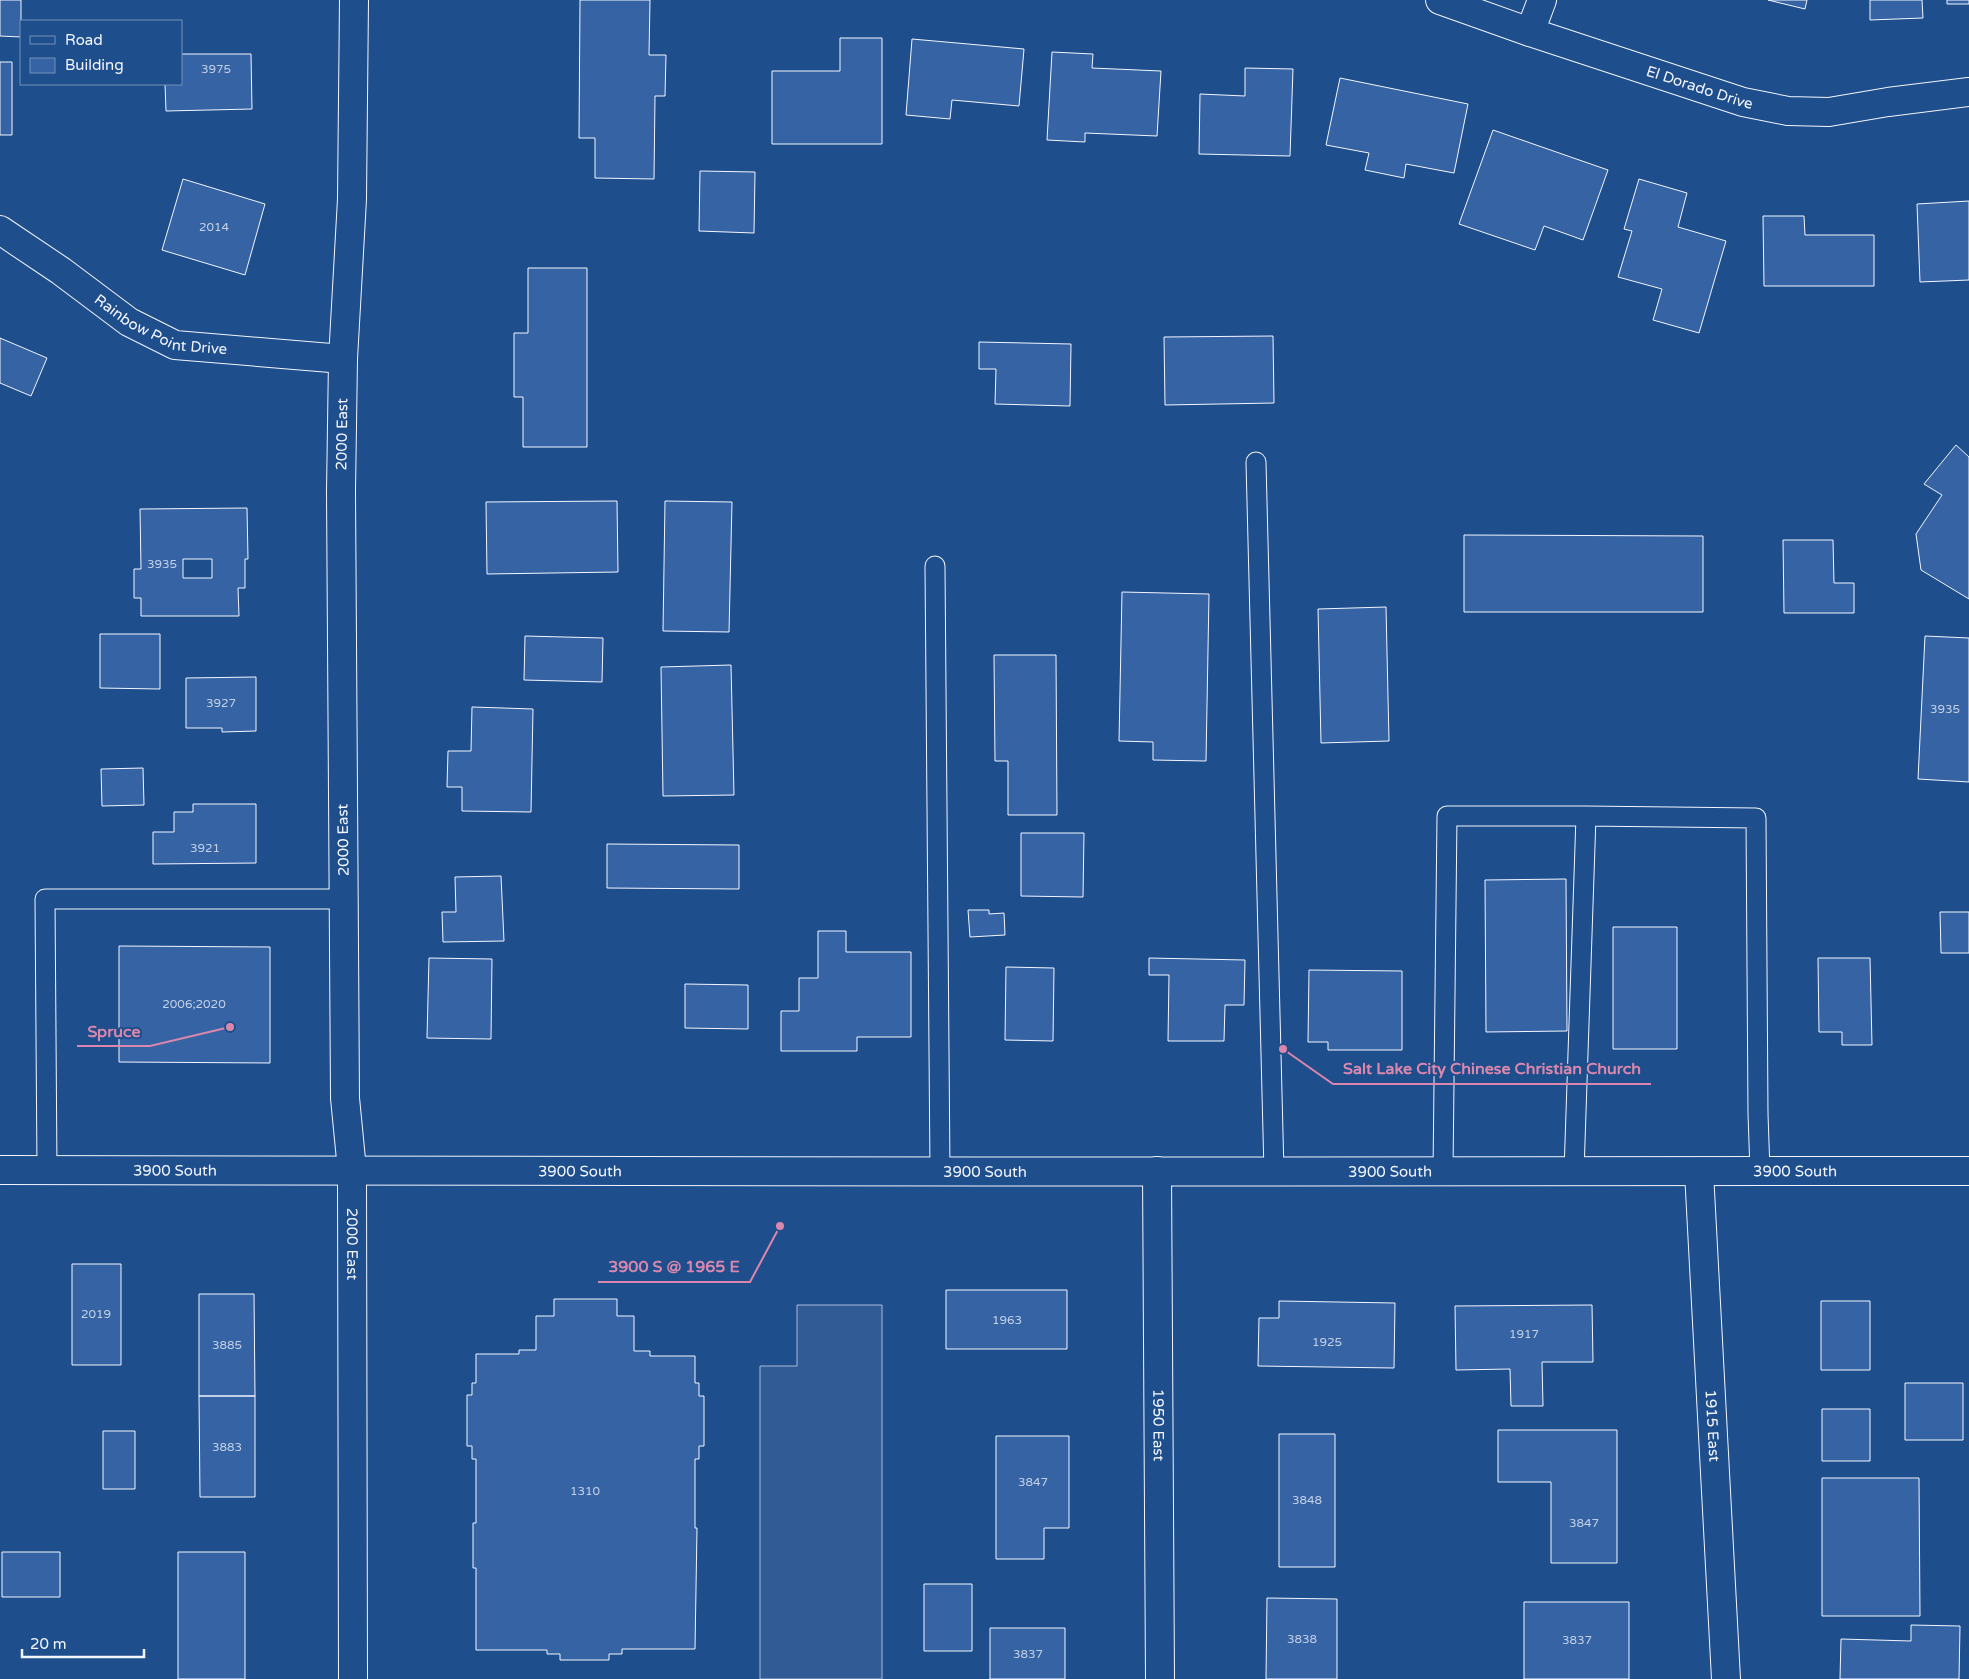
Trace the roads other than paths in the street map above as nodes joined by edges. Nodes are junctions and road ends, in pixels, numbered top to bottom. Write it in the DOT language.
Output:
graph roads {
  1 [pos="354,0"];
  2 [pos="1440,0"];
  3 [pos="1542,0"];
  4 [pos="1530,32"];
  5 [pos="1969,92"];
  6 [pos="0,230"];
  7 [pos="343,359"];
  8 [pos="1256,462"];
  9 [pos="936,566"];
  10 [pos="1586,816"];
  11 [pos="344,899"];
  12 [pos="0,1170"];
  13 [pos="47,1170"];
  14 [pos="352,1170"];
  15 [pos="1157,1171"];
  16 [pos="1760,1171"];
  17 [pos="1969,1171"];
  18 [pos="940,1172"];
  19 [pos="1274,1172"];
  20 [pos="1444,1172"];
  21 [pos="1574,1172"];
  22 [pos="1699,1172"];
  23 [pos="353,1679"];
  24 [pos="1160,1679"];
  25 [pos="1726,1679"];
  1 -- 7 [label="street, 2000 East"];
  2 -- 4 [label="street, El Dorado Drive"];
  3 -- 4 [label="street"];
  4 -- 5 [label="street, El Dorado Drive"];
  6 -- 7 [label="street, Rainbow Point Drive"];
  7 -- 11 [label="street, 2000 East"];
  8 -- 19 [label="lane"];
  9 -- 18 [label="lane"];
  10 -- 16 [label="lane"];
  10 -- 20 [label="lane"];
  10 -- 21 [label="lane"];
  11 -- 13 [label="lane"];
  11 -- 14 [label="street, 2000 East"];
  12 -- 13 [label="street, 3900 South"];
  13 -- 14 [label="street, 3900 South"];
  14 -- 18 [label="street, 3900 South"];
  14 -- 23 [label="street, 2000 East"];
  15 -- 18 [label="street, 3900 South"];
  15 -- 19 [label="street, 3900 South"];
  15 -- 24 [label="street, 1950 East"];
  16 -- 17 [label="street, 3900 South"];
  16 -- 22 [label="street, 3900 South"];
  19 -- 20 [label="street, 3900 South"];
  20 -- 21 [label="street, 3900 South"];
  21 -- 22 [label="street, 3900 South"];
  22 -- 25 [label="street, 1915 East"];
}
